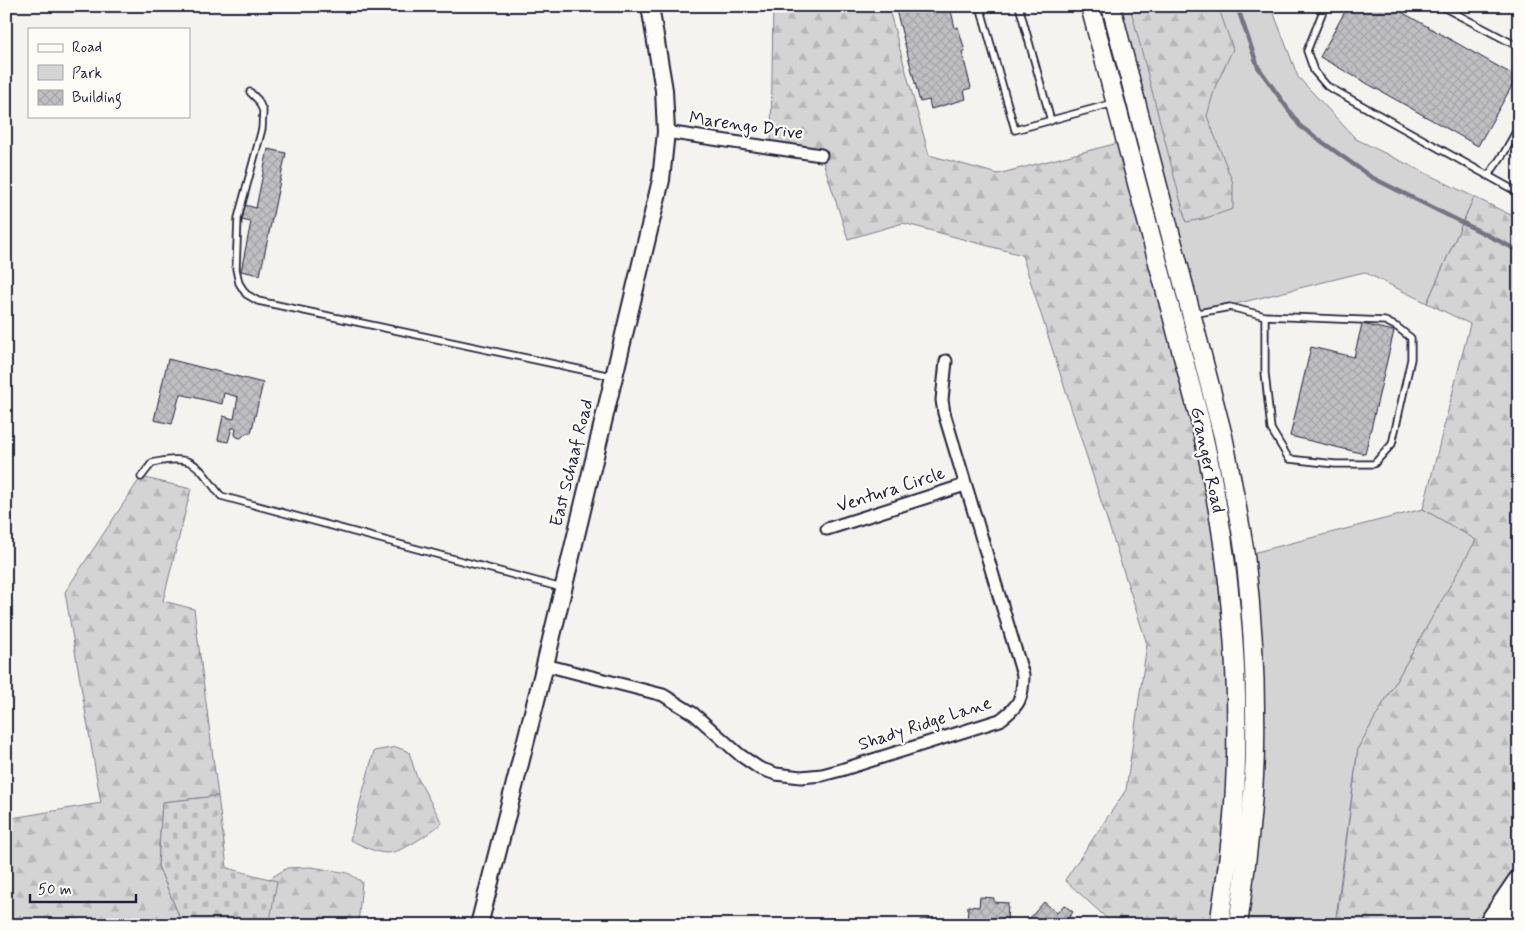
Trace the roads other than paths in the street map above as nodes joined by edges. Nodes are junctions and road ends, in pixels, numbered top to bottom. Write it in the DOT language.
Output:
graph roads {
  1 [pos="650,6"];
  2 [pos="980,6"];
  3 [pos="1018,6"];
  4 [pos="1090,6"];
  5 [pos="1111,6"];
  6 [pos="1325,6"];
  7 [pos="1441,6"];
  8 [pos="1519,48"];
  9 [pos="250,92"];
  10 [pos="1116,103"];
  11 [pos="1052,120"];
  12 [pos="1519,126"];
  13 [pos="666,132"];
  14 [pos="821,155"];
  15 [pos="1488,176"];
  16 [pos="1519,193"];
  17 [pos="1191,315"];
  18 [pos="1264,316"];
  19 [pos="1173,320"];
  20 [pos="946,361"];
  21 [pos="613,377"];
  22 [pos="141,477"];
  23 [pos="965,485"];
  24 [pos="827,529"];
  25 [pos="562,588"];
  26 [pos="545,665"];
  27 [pos="1519,881"];
  28 [pos="1519,916"];
  29 [pos="479,925"];
  30 [pos="1218,925"];
  31 [pos="1238,925"];
  32 [pos="1489,925"];
  33 [pos="1514,925"];
  1 -- 13 [label="street, East Schaaf Road"];
  2 -- 11 [label="lane"];
  3 -- 11 [label="lane"];
  4 -- 10 [label="main road, Granger Road"];
  5 -- 17 [label="main road, Granger Road"];
  6 -- 15 [label="lane"];
  7 -- 8 [label="lane"];
  9 -- 21 [label="lane"];
  10 -- 11 [label="lane"];
  10 -- 19 [label="main road, Granger Road"];
  12 -- 15 [label="lane"];
  13 -- 14 [label="street, Marengo Drive"];
  13 -- 21 [label="street, East Schaaf Road"];
  15 -- 16 [label="lane"];
  17 -- 18 [label="lane"];
  17 -- 19 [label="main road"];
  17 -- 31 [label="main road, Granger Road"];
  18 -- 18 [label="lane"];
  19 -- 30 [label="main road, Granger Road"];
  20 -- 23 [label="street, Shady Ridge Lane"];
  21 -- 25 [label="street, East Schaaf Road"];
  22 -- 25 [label="lane"];
  23 -- 24 [label="street, Ventura Circle"];
  23 -- 26 [label="street, Shady Ridge Lane"];
  25 -- 26 [label="street, East Schaaf Road"];
  26 -- 29 [label="street, East Schaaf Road"];
  27 -- 32 [label="highway"];
  28 -- 33 [label="highway"];
}
